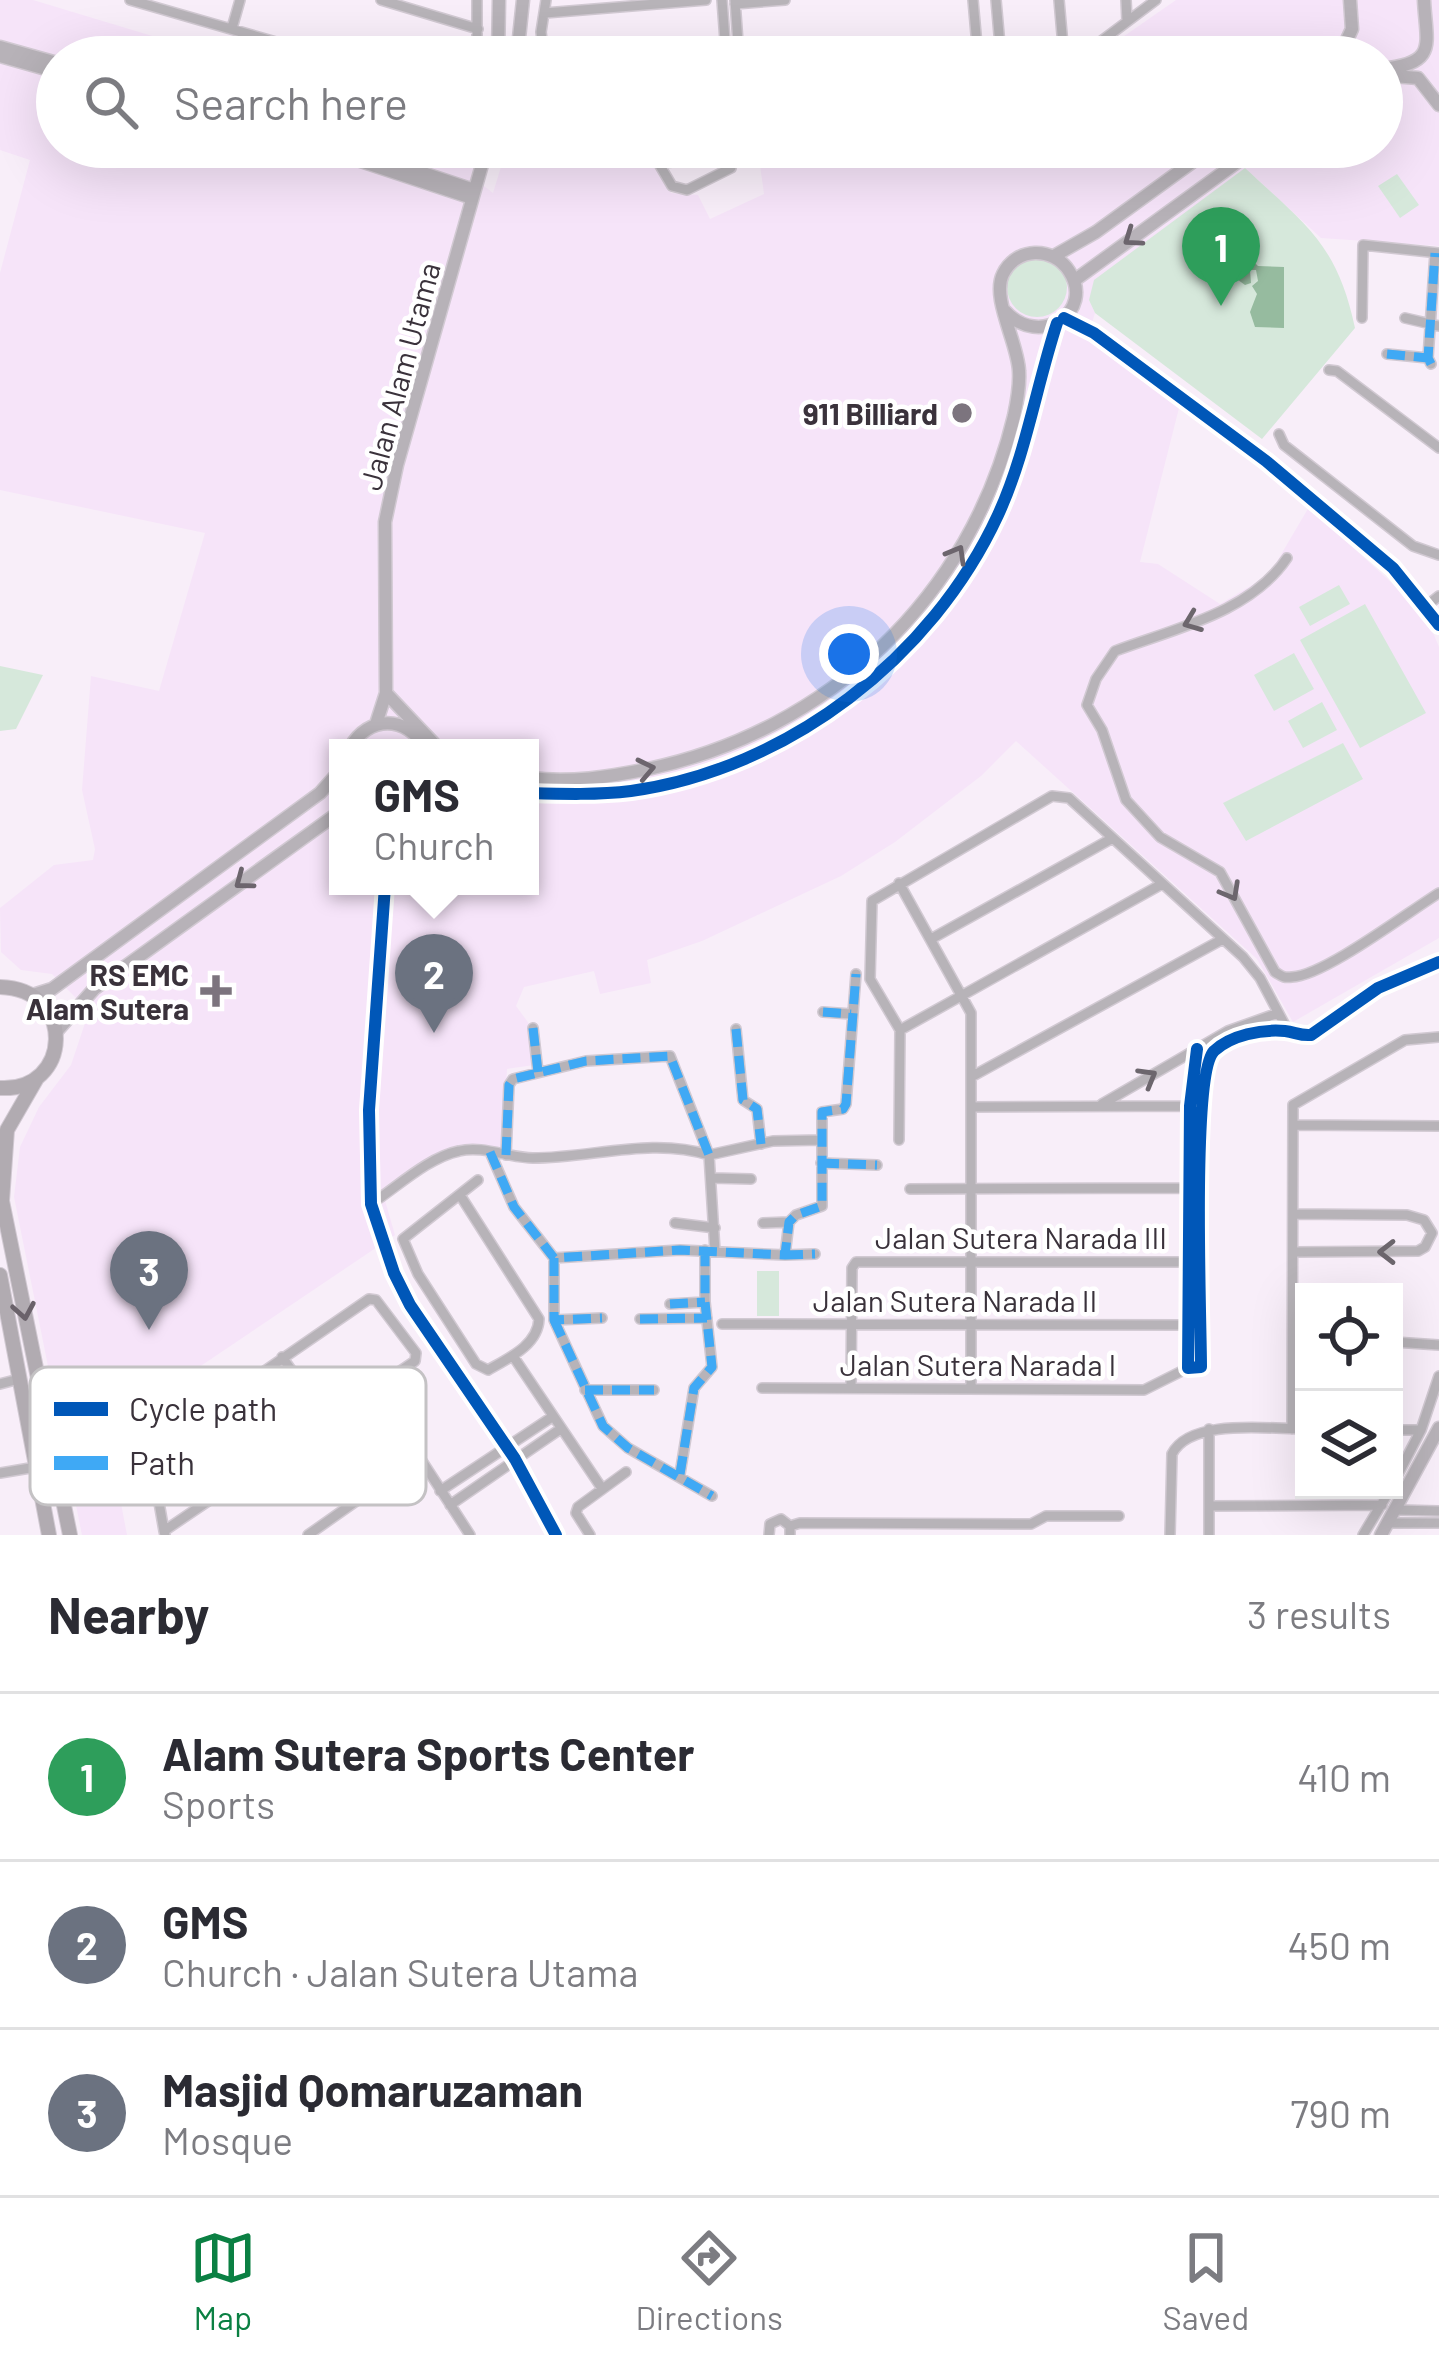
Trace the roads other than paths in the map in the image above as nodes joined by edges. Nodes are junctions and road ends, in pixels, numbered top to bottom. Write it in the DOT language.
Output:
graph roads {
  1 [pos="130,0"];
  2 [pos="240,0"];
  3 [pos="381,0"];
  4 [pos="477,0"];
  5 [pos="499,0"];
  6 [pos="523,0"];
  7 [pos="546,0"];
  8 [pos="706,0"];
  9 [pos="722,0"];
  10 [pos="785,0"];
  11 [pos="973,0"];
  12 [pos="996,0"];
  13 [pos="1059,0"];
  14 [pos="1126,0"];
  15 [pos="1156,0"];
  16 [pos="1350,0"];
  17 [pos="1424,0"];
  18 [pos="735,2"];
  19 [pos="545,13"];
  20 [pos="1126,21"];
  21 [pos="232,28"];
  22 [pos="478,29"];
  23 [pos="258,36"];
  24 [pos="478,36"];
  25 [pos="498,36"];
  26 [pos="519,36"];
  27 [pos="542,36"];
  28 [pos="725,36"];
  29 [pos="737,36"];
  30 [pos="976,36"];
  31 [pos="999,36"];
  32 [pos="1062,36"];
  33 [pos="1107,36"];
  34 [pos="1349,36"];
  35 [pos="1427,50"];
  36 [pos="0,51"];
  37 [pos="36,61"];
  38 [pos="1403,67"];
  39 [pos="1403,75"];
  40 [pos="1436,99"];
  41 [pos="387,168"];
  42 [pos="402,168"];
  43 [pos="481,168"];
  44 [pos="664,168"];
  45 [pos="728,168"];
  46 [pos="1184,168"];
  47 [pos="1229,168"];
  48 [pos="473,194"];
  49 [pos="1085,240"];
  50 [pos="1437,253"];
  51 [pos="1054,256"];
  52 [pos="1096,264"];
  53 [pos="1075,280"];
  54 [pos="1075,296"];
  55 [pos="1005,311"];
  56 [pos="1361,318"];
  57 [pos="1405,318"];
  58 [pos="1060,320"];
  59 [pos="1434,326"];
  60 [pos="1094,333"];
  61 [pos="1388,354"];
  62 [pos="1329,370"];
  63 [pos="1279,434"];
  64 [pos="1439,448"];
  65 [pos="1439,555"];
  66 [pos="1287,559"];
  67 [pos="1439,596"];
  68 [pos="1425,607"];
  69 [pos="1439,625"];
  70 [pos="386,693"];
  71 [pos="376,724"];
  72 [pos="354,739"];
  73 [pos="421,739"];
  74 [pos="423,739"];
  75 [pos="539,778"];
  76 [pos="329,783"];
  77 [pos="539,793"];
  78 [pos="329,819"];
  79 [pos="1111,839"];
  80 [pos="899,883"];
  81 [pos="1162,884"];
  82 [pos="1439,893"];
  83 [pos="384,895"];
  84 [pos="931,939"];
  85 [pos="1222,939"];
  86 [pos="1436,964"];
  87 [pos="0,972"];
  88 [pos="856,974"];
  89 [pos="0,987"];
  90 [pos="52,989"];
  91 [pos="26,992"];
  92 [pos="963,996"];
  93 [pos="71,1011"];
  94 [pos="823,1012"];
  95 [pos="1278,1013"];
  96 [pos="851,1014"];
  97 [pos="533,1028"];
  98 [pos="736,1029"];
  99 [pos="899,1030"];
  100 [pos="1288,1031"];
  101 [pos="56,1032"];
  102 [pos="1439,1037"];
  103 [pos="1198,1049"];
  104 [pos="538,1072"];
  105 [pos="971,1077"];
  106 [pos="37,1078"];
  107 [pos="0,1088"];
  108 [pos="1099,1106"];
  109 [pos="1195,1106"];
  110 [pos="970,1107"];
  111 [pos="4,1123"];
  112 [pos="1293,1125"];
  113 [pos="1439,1126"];
  114 [pos="821,1140"];
  115 [pos="899,1140"];
  116 [pos="760,1144"];
  117 [pos="490,1152"];
  118 [pos="506,1155"];
  119 [pos="709,1155"];
  120 [pos="821,1163"];
  121 [pos="877,1165"];
  122 [pos="712,1178"];
  123 [pos="751,1179"];
  124 [pos="478,1180"];
  125 [pos="1188,1188"];
  126 [pos="910,1189"];
  127 [pos="971,1190"];
  128 [pos="460,1195"];
  129 [pos="371,1204"];
  130 [pos="1295,1214"];
  131 [pos="789,1222"];
  132 [pos="675,1223"];
  133 [pos="763,1223"];
  134 [pos="1435,1226"];
  135 [pos="716,1228"];
  136 [pos="1435,1240"];
  137 [pos="710,1251"];
  138 [pos="1296,1252"];
  139 [pos="815,1254"];
  140 [pos="785,1255"];
  141 [pos="554,1258"];
  142 [pos="971,1260"];
  143 [pos="1188,1262"];
  144 [pos="0,1275"];
  145 [pos="1297,1283"];
  146 [pos="705,1302"];
  147 [pos="670,1304"];
  148 [pos="602,1318"];
  149 [pos="707,1318"];
  150 [pos="640,1319"];
  151 [pos="554,1320"];
  152 [pos="851,1323"];
  153 [pos="722,1324"];
  154 [pos="971,1324"];
  155 [pos="1188,1325"];
  156 [pos="1403,1342"];
  157 [pos="1438,1344"];
  158 [pos="513,1356"];
  159 [pos="283,1357"];
  160 [pos="36,1367"];
  161 [pos="269,1367"];
  162 [pos="290,1367"];
  163 [pos="402,1367"];
  164 [pos="1188,1368"];
  165 [pos="1439,1376"];
  166 [pos="19,1379"];
  167 [pos="0,1384"];
  168 [pos="851,1387"];
  169 [pos="762,1388"];
  170 [pos="971,1388"];
  171 [pos="585,1390"];
  172 [pos="654,1390"];
  173 [pos="552,1417"];
  174 [pos="1439,1428"];
  175 [pos="1295,1429"];
  176 [pos="559,1430"];
  177 [pos="1209,1430"];
  178 [pos="1403,1430"];
  179 [pos="1420,1430"];
  180 [pos="30,1436"];
  181 [pos="505,1445"];
  182 [pos="515,1459"];
  183 [pos="1403,1464"];
  184 [pos="30,1468"];
  185 [pos="426,1471"];
  186 [pos="626,1472"];
  187 [pos="0,1473"];
  188 [pos="680,1474"];
  189 [pos="601,1487"];
  190 [pos="440,1491"];
  191 [pos="712,1496"];
  192 [pos="450,1504"];
  193 [pos="43,1505"];
  194 [pos="64,1505"];
  195 [pos="205,1505"];
  196 [pos="351,1505"];
  197 [pos="1209,1506"];
  198 [pos="1439,1511"];
  199 [pos="1119,1516"];
  200 [pos="1387,1518"];
  201 [pos="1439,1523"];
  202 [pos="987,1529"];
  203 [pos="1031,1529"];
  204 [pos="790,1531"];
  205 [pos="165,1533"];
  206 [pos="49,1535"];
  207 [pos="70,1535"];
  208 [pos="308,1535"];
  209 [pos="470,1535"];
  210 [pos="556,1535"];
  211 [pos="590,1535"];
  212 [pos="769,1535"];
  213 [pos="1170,1535"];
  214 [pos="1209,1535"];
  215 [pos="1363,1535"];
  1 -- 21 [label="street"];
  2 -- 21 [label="street"];
  3 -- 22 [label="street"];
  4 -- 22 [label="street"];
  5 -- 25 [label="main road"];
  6 -- 26 [label="main road"];
  7 -- 19 [label="street"];
  8 -- 19 [label="street"];
  9 -- 28 [label="street"];
  10 -- 18 [label="street"];
  11 -- 30 [label="street"];
  12 -- 31 [label="street"];
  13 -- 32 [label="street"];
  14 -- 20 [label="street"];
  15 -- 20 [label="street"];
  16 -- 34 [label="main road"];
  17 -- 35 [label="main road"];
  18 -- 29 [label="street"];
  19 -- 27 [label="street"];
  20 -- 33 [label="street"];
  21 -- 23 [label="street"];
  22 -- 24 [label="street"];
  35 -- 38 [label="main road"];
  35 -- 40 [label="main road"];
  36 -- 37 [label="main road"];
  39 -- 40 [label="main road"];
  41 -- 48 [label="main road"];
  42 -- 48 [label="main road"];
  43 -- 48 [label="main road, Jalan Alam Utama"];
  44 -- 45 [label="street"];
  46 -- 49 [label="main road"];
  47 -- 52 [label="main road, one-way"];
  48 -- 70 [label="main road, Jalan Alam Utama"];
  49 -- 51 [label="main road"];
  49 -- 52 [label="main road"];
  50 -- 56 [label="street"];
  50 -- 59 [label="street"];
  51 -- 53 [label="main road"];
  51 -- 55 [label="main road"];
  52 -- 53 [label="main road"];
  53 -- 54 [label="main road"];
  54 -- 58 [label="main road"];
  54 -- 60 [label="main road"];
  55 -- 58 [label="main road"];
  75 -- 55 [label="main road, one-way"];
  57 -- 59 [label="street"];
  58 -- 60 [label="main road"];
  58 -- 77 [label="main road"];
  59 -- 61 [label="street"];
  60 -- 68 [label="main road"];
  62 -- 64 [label="street"];
  63 -- 65 [label="street"];
  66 -- 82 [label="street, one-way"];
  67 -- 68 [label="street"];
  68 -- 69 [label="main road"];
  70 -- 71 [label="main road, Jalan Alam Utama"];
  70 -- 74 [label="main road"];
  71 -- 72 [label="main road"];
  71 -- 73 [label="main road"];
  76 -- 90 [label="main road"];
  78 -- 93 [label="main road, one-way"];
  79 -- 80 [label="street"];
  79 -- 81 [label="street"];
  79 -- 84 [label="street"];
  80 -- 84 [label="street"];
  80 -- 99 [label="street"];
  81 -- 85 [label="street"];
  81 -- 92 [label="street"];
  83 -- 129 [label="main road"];
  84 -- 92 [label="street"];
  85 -- 95 [label="street"];
  85 -- 105 [label="street"];
  86 -- 100 [label="street"];
  87 -- 91 [label="main road"];
  88 -- 96 [label="street"];
  89 -- 91 [label="main road"];
  90 -- 91 [label="main road"];
  90 -- 93 [label="main road"];
  91 -- 101 [label="main road"];
  92 -- 99 [label="street"];
  92 -- 105 [label="street"];
  93 -- 101 [label="main road"];
  94 -- 96 [label="street"];
  95 -- 100 [label="street"];
  95 -- 103 [label="street"];
  96 -- 114 [label="street"];
  97 -- 104 [label="street"];
  98 -- 116 [label="street"];
  99 -- 115 [label="street"];
  100 -- 109 [label="street"];
  101 -- 106 [label="main road"];
  102 -- 112 [label="street"];
  108 -- 103 [label="street, one-way"];
  103 -- 109 [label="street"];
  104 -- 118 [label="street"];
  104 -- 119 [label="street"];
  105 -- 110 [label="street"];
  106 -- 107 [label="main road"];
  106 -- 111 [label="main road"];
  108 -- 109 [label="street"];
  108 -- 110 [label="street"];
  109 -- 125 [label="street"];
  109 -- 164 [label="street"];
  110 -- 127 [label="street"];
  111 -- 160 [label="main road, one-way"];
  112 -- 113 [label="street"];
  112 -- 130 [label="street"];
  114 -- 116 [label="street"];
  114 -- 120 [label="street"];
  116 -- 119 [label="street"];
  117 -- 118 [label="street"];
  117 -- 129 [label="street"];
  117 -- 141 [label="street"];
  118 -- 119 [label="street"];
  119 -- 122 [label="street"];
  120 -- 121 [label="street"];
  120 -- 131 [label="street"];
  122 -- 123 [label="street"];
  122 -- 135 [label="street"];
  124 -- 128 [label="street"];
  125 -- 127 [label="street"];
  125 -- 143 [label="street"];
  126 -- 127 [label="street"];
  127 -- 142 [label="street"];
  128 -- 158 [label="street"];
  128 -- 158 [label="street"];
  129 -- 181 [label="main road"];
  130 -- 134 [label="street"];
  130 -- 138 [label="street"];
  131 -- 133 [label="street"];
  131 -- 140 [label="street"];
  132 -- 135 [label="street"];
  134 -- 136 [label="street"];
  135 -- 137 [label="street"];
  136 -- 138 [label="street, one-way"];
  137 -- 140 [label="street"];
  137 -- 141 [label="street"];
  137 -- 146 [label="street"];
  138 -- 145 [label="street"];
  139 -- 140 [label="street"];
  141 -- 151 [label="street"];
  142 -- 143 [label="street, Jalan Sutera Narada III"];
  142 -- 152 [label="street, Jalan Sutera Narada III"];
  142 -- 154 [label="street"];
  143 -- 155 [label="street"];
  144 -- 166 [label="main road"];
  146 -- 147 [label="street"];
  146 -- 149 [label="street"];
  148 -- 151 [label="street"];
  149 -- 150 [label="street"];
  149 -- 188 [label="street"];
  151 -- 171 [label="street"];
  152 -- 153 [label="street, Jalan Sutera Narada II"];
  152 -- 154 [label="street, Jalan Sutera Narada II"];
  152 -- 168 [label="street"];
  154 -- 155 [label="street, Jalan Sutera Narada II"];
  154 -- 170 [label="street"];
  155 -- 164 [label="street"];
  156 -- 157 [label="street"];
  158 -- 173 [label="street"];
  159 -- 161 [label="street"];
  159 -- 162 [label="street"];
  159 -- 163 [label="street"];
  164 -- 170 [label="street, Jalan Sutera Narada I"];
  165 -- 179 [label="street"];
  166 -- 167 [label="street"];
  166 -- 180 [label="main road"];
  168 -- 169 [label="street, Jalan Sutera Narada I"];
  168 -- 170 [label="street, Jalan Sutera Narada I"];
  171 -- 172 [label="street"];
  171 -- 188 [label="street"];
  173 -- 176 [label="street"];
  173 -- 181 [label="street"];
  174 -- 200 [label="main road"];
  175 -- 177 [label="street"];
  176 -- 182 [label="street"];
  176 -- 189 [label="street"];
  177 -- 197 [label="street"];
  177 -- 213 [label="street"];
  178 -- 179 [label="street"];
  179 -- 183 [label="street"];
  181 -- 182 [label="main road"];
  181 -- 190 [label="street"];
  182 -- 192 [label="street"];
  182 -- 210 [label="main road"];
  184 -- 187 [label="street"];
  185 -- 190 [label="street"];
  186 -- 189 [label="street"];
  188 -- 191 [label="street"];
  189 -- 211 [label="street"];
  190 -- 192 [label="street"];
  192 -- 209 [label="street"];
  193 -- 206 [label="main road"];
  194 -- 207 [label="main road, one-way"];
  195 -- 205 [label="street"];
  196 -- 208 [label="street"];
  197 -- 200 [label="street"];
  197 -- 214 [label="street"];
  198 -- 200 [label="street"];
  199 -- 203 [label="street"];
  200 -- 201 [label="street"];
  200 -- 215 [label="street"];
  202 -- 203 [label="street"];
  202 -- 204 [label="street"];
  204 -- 212 [label="street"];
}
